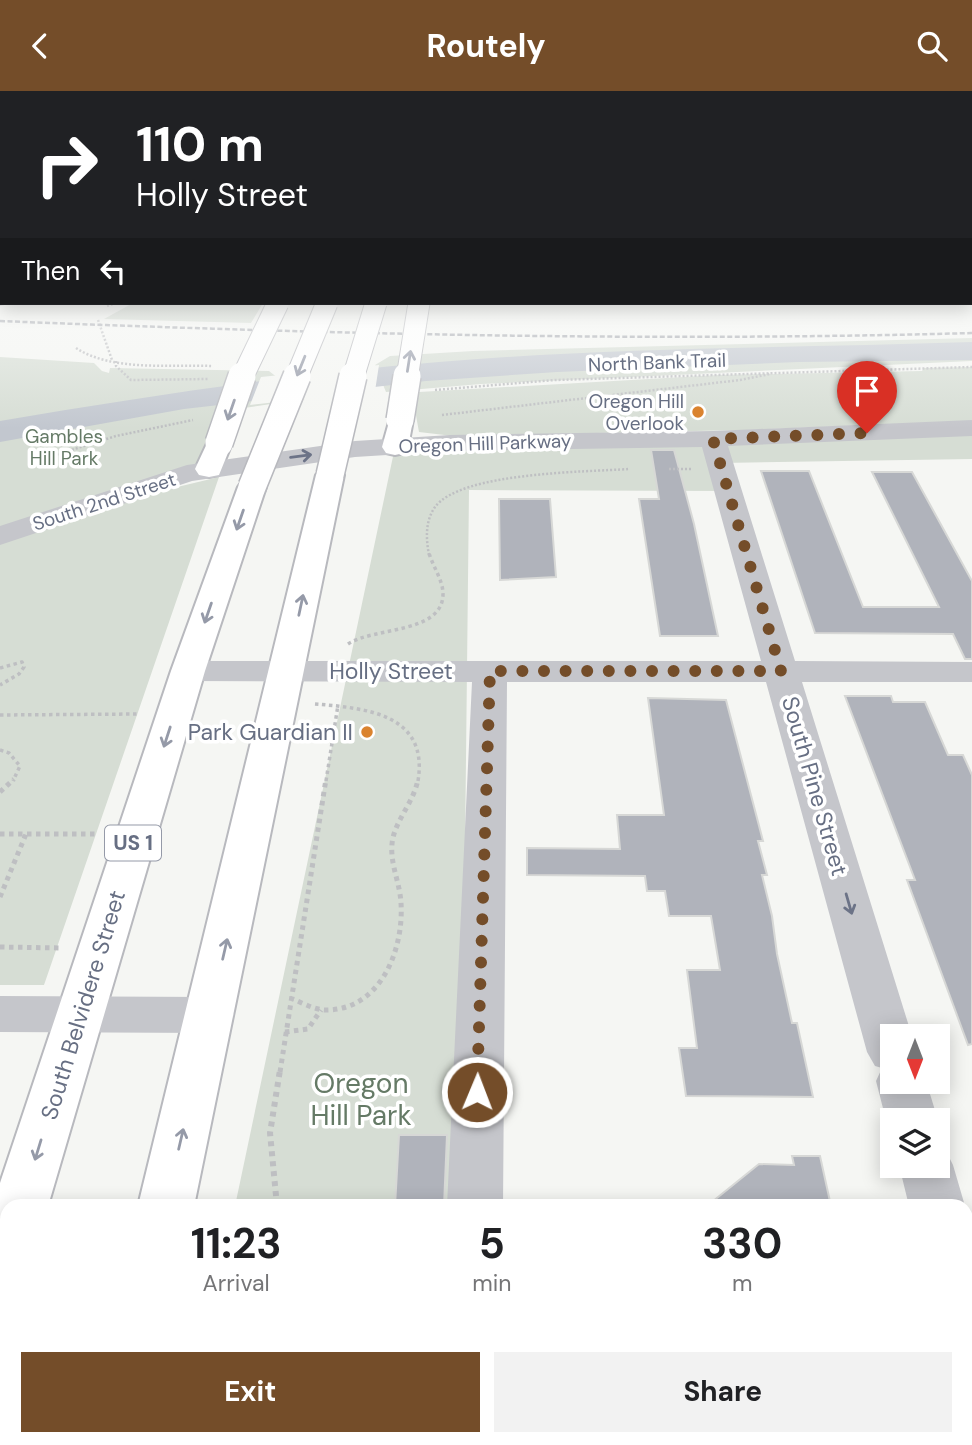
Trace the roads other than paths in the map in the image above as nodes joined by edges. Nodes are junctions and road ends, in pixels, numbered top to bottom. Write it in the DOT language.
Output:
graph roads {
  1 [pos="277,305"];
  2 [pos="326,305"];
  3 [pos="375,305"];
  4 [pos="419,305"];
  5 [pos="972,428"];
  6 [pos="396,447"];
  7 [pos="705,454"];
  8 [pos="214,456"];
  9 [pos="0,536"];
  10 [pos="188,671"];
  11 [pos="287,671"];
  12 [pos="490,671"];
  13 [pos="781,671"];
  14 [pos="972,672"];
  15 [pos="0,1014"];
  16 [pos="79,1014"];
  17 [pos="210,1016"];
  18 [pos="884,1024"];
  19 [pos="929,1178"];
  20 [pos="22,1199"];
  21 [pos="168,1199"];
  22 [pos="475,1199"];
  23 [pos="935,1199"];
  1 -- 8 [label="main road, one-way, bridge"];
  2 -- 10 [label="main road, South Belvidere Street / US 1, one-way, bridge"];
  11 -- 3 [label="main road, one-way, bridge"];
  6 -- 4 [label="main road, one-way, bridge"];
  5 -- 7 [label="street, Oregon Hill Parkway"];
  6 -- 7 [label="street, Oregon Hill Parkway"];
  8 -- 6 [label="street, Oregon Hill Parkway, one-way"];
  7 -- 13 [label="street, South Pine Street"];
  8 -- 9 [label="street, South 2nd Street"];
  10 -- 11 [label="street, Holly Street"];
  10 -- 16 [label="main road, South Belvidere Street / US 1, one-way"];
  11 -- 12 [label="street, Holly Street"];
  17 -- 11 [label="main road, one-way"];
  12 -- 13 [label="street, Holly Street"];
  12 -- 22 [label="street"];
  13 -- 14 [label="street, Holly Street"];
  13 -- 18 [label="street, South Pine Street, one-way"];
  15 -- 16 [label="street"];
  16 -- 17 [label="street"];
  16 -- 20 [label="main road, South Belvidere Street / US 1, one-way"];
  21 -- 17 [label="main road, one-way"];
  19 -- 23 [label="street"];
}
